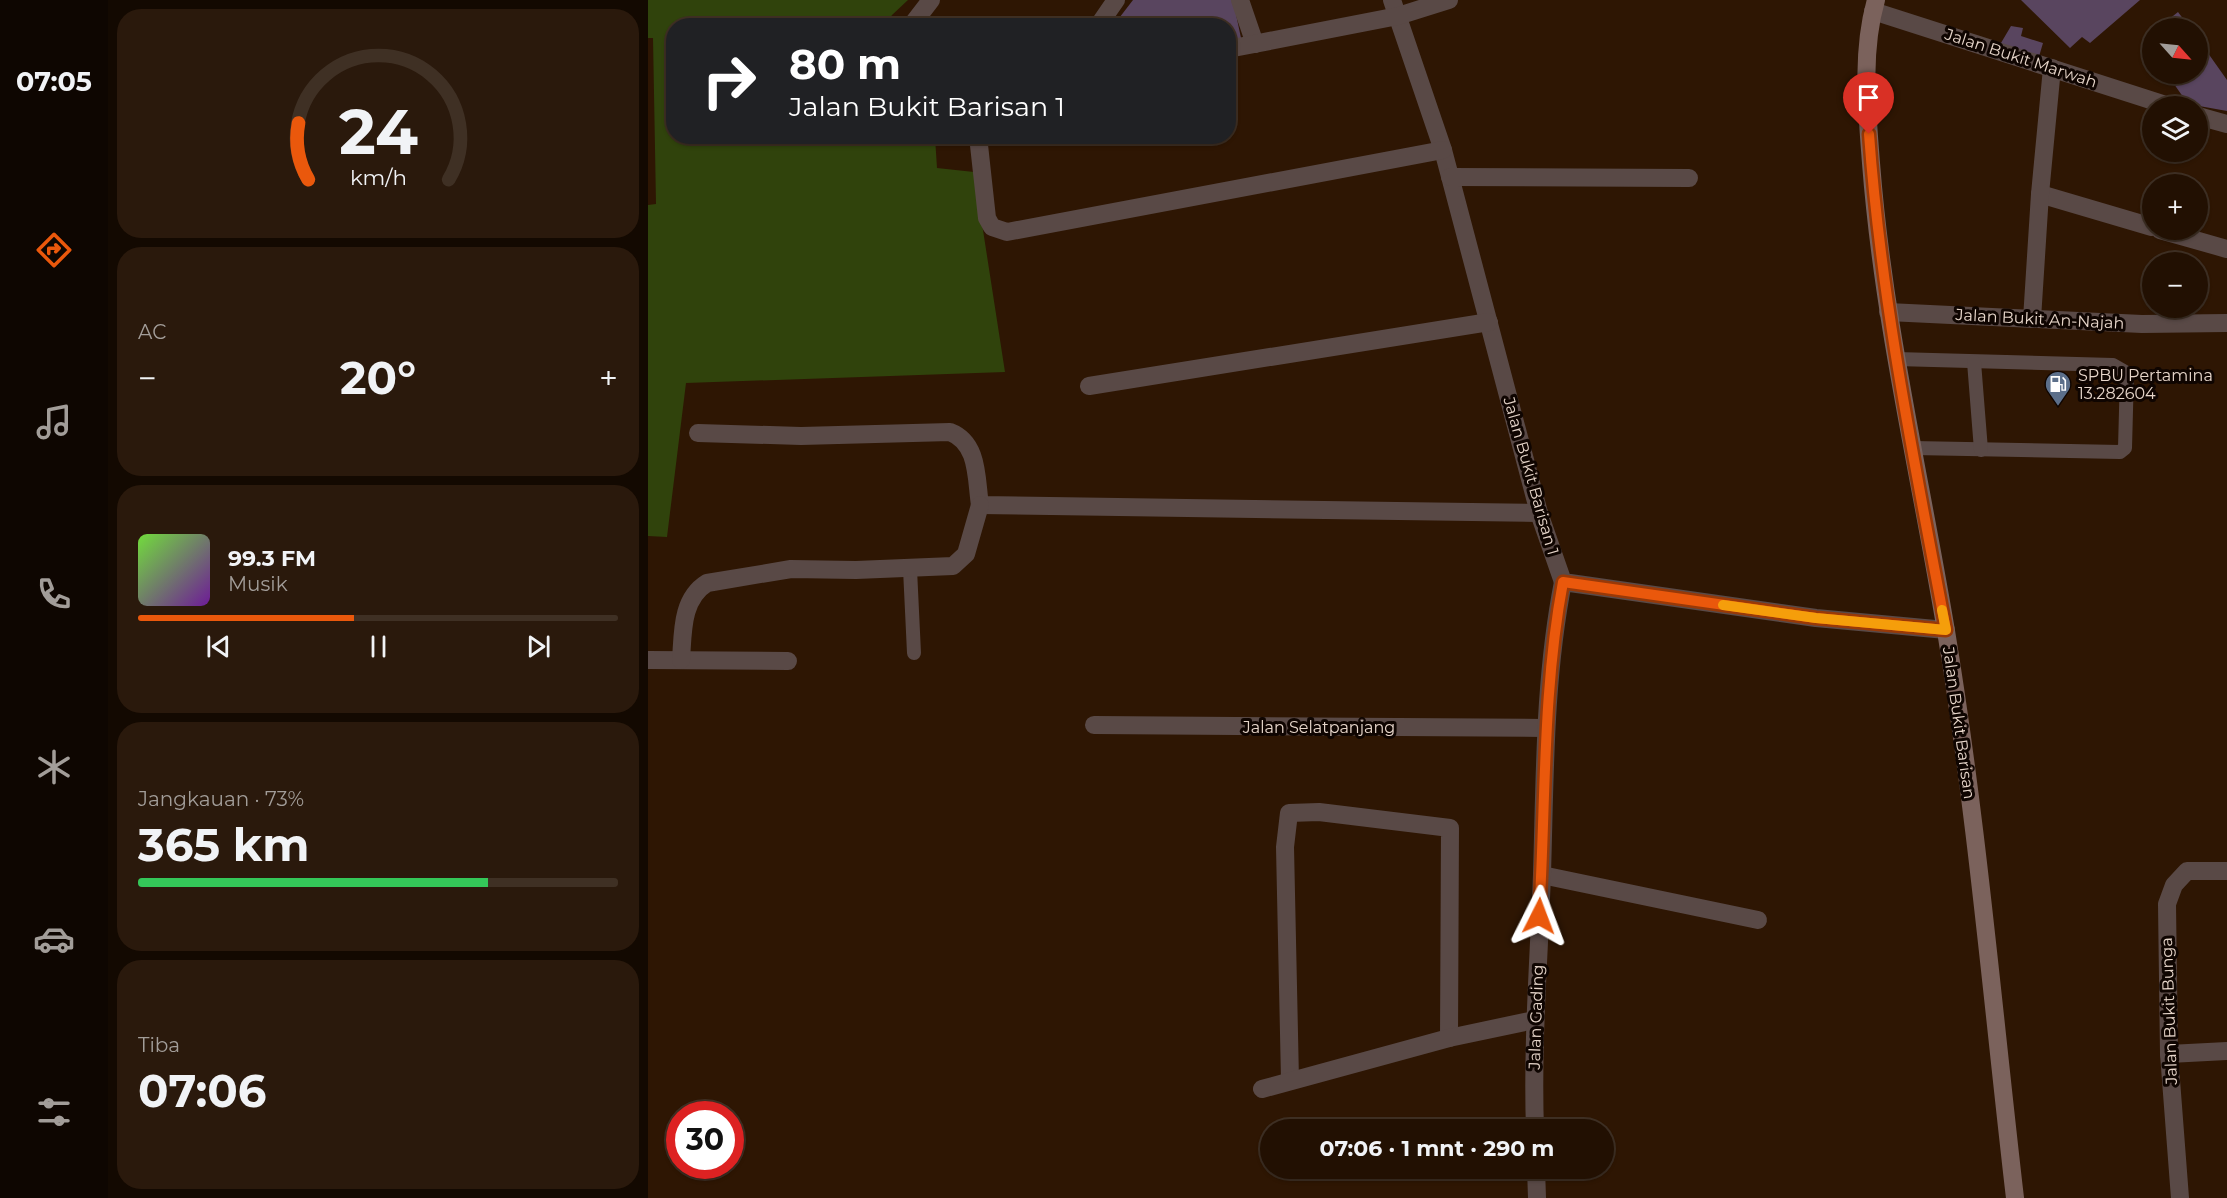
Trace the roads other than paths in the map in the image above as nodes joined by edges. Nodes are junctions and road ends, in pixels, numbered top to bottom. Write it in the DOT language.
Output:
graph roads {
  1 [pos="931,0"];
  2 [pos="1116,0"];
  3 [pos="1240,0"];
  4 [pos="1449,0"];
  5 [pos="1874,6"];
  6 [pos="1395,8"];
  7 [pos="916,18"];
  8 [pos="1104,18"];
  9 [pos="1255,44"];
  10 [pos="1236,48"];
  11 [pos="2052,68"];
  12 [pos="2142,97"];
  13 [pos="2208,119"];
  14 [pos="2227,124"];
  15 [pos="979,144"];
  16 [pos="1443,150"];
  17 [pos="1450,177"];
  18 [pos="1689,178"];
  19 [pos="2040,194"];
  20 [pos="2142,224"];
  21 [pos="2195,240"];
  22 [pos="2227,249"];
  23 [pos="1888,312"];
  24 [pos="2032,319"];
  25 [pos="1489,322"];
  26 [pos="2227,323"];
  27 [pos="1896,359"];
  28 [pos="1974,362"];
  29 [pos="1089,386"];
  30 [pos="698,433"];
  31 [pos="1913,448"];
  32 [pos="1981,450"];
  33 [pos="980,505"];
  34 [pos="1539,513"];
  35 [pos="910,569"];
  36 [pos="1563,582"];
  37 [pos="1946,630"];
  38 [pos="914,653"];
  39 [pos="648,660"];
  40 [pos="681,660"];
  41 [pos="789,661"];
  42 [pos="1094,725"];
  43 [pos="1545,728"];
  44 [pos="2227,871"];
  45 [pos="1542,875"];
  46 [pos="1758,920"];
  47 [pos="1534,1020"];
  48 [pos="1449,1038"];
  49 [pos="2227,1051"];
  50 [pos="2169,1054"];
  51 [pos="1290,1080"];
  52 [pos="1262,1089"];
  53 [pos="1535,1119"];
  54 [pos="1536,1179"];
  55 [pos="1537,1198"];
  56 [pos="2015,1198"];
  57 [pos="2180,1198"];
  1 -- 7 [label="street"];
  2 -- 8 [label="street"];
  3 -- 9 [label="street"];
  4 -- 6 [label="street"];
  5 -- 11 [label="street, Jalan Bukit Marwah"];
  5 -- 23 [label="main road, Jalan Bukit Barisan"];
  6 -- 9 [label="street"];
  6 -- 16 [label="street, Jalan Bukit Barisan 1"];
  9 -- 10 [label="street"];
  11 -- 12 [label="street, Jalan Bukit Marwah"];
  11 -- 19 [label="street"];
  13 -- 14 [label="street"];
  15 -- 16 [label="street"];
  16 -- 17 [label="street, Jalan Bukit Barisan 1"];
  17 -- 18 [label="street"];
  17 -- 25 [label="street, Jalan Bukit Barisan 1"];
  19 -- 20 [label="street"];
  19 -- 24 [label="street"];
  21 -- 22 [label="street"];
  23 -- 24 [label="street, Jalan Bukit An-Najah"];
  23 -- 27 [label="main road, Jalan Bukit Barisan"];
  24 -- 26 [label="street, Jalan Bukit An-Najah"];
  25 -- 29 [label="street"];
  25 -- 34 [label="street, Jalan Bukit Barisan 1"];
  27 -- 28 [label="lane"];
  27 -- 31 [label="main road, Jalan Bukit Barisan"];
  28 -- 32 [label="lane"];
  28 -- 32 [label="lane"];
  30 -- 33 [label="street"];
  31 -- 32 [label="lane"];
  31 -- 37 [label="main road, Jalan Bukit Barisan"];
  33 -- 34 [label="street"];
  33 -- 35 [label="street"];
  34 -- 36 [label="street, Jalan Bukit Barisan 1"];
  35 -- 38 [label="lane"];
  35 -- 40 [label="street"];
  36 -- 37 [label="street"];
  36 -- 43 [label="street, Jalan Gading"];
  37 -- 56 [label="main road, Jalan Bukit Barisan"];
  39 -- 40 [label="street"];
  40 -- 41 [label="street"];
  42 -- 43 [label="street, Jalan Selatpanjang"];
  43 -- 45 [label="street, Jalan Gading"];
  44 -- 50 [label="street, Jalan Bukit Bunga"];
  45 -- 46 [label="street"];
  45 -- 47 [label="street, Jalan Gading"];
  47 -- 48 [label="street"];
  47 -- 53 [label="street, Jalan Gading"];
  48 -- 51 [label="street"];
  48 -- 51 [label="street"];
  49 -- 50 [label="street"];
  50 -- 57 [label="street, Jalan Bukit Bunga"];
  51 -- 52 [label="street"];
  54 -- 55 [label="street"];
}
